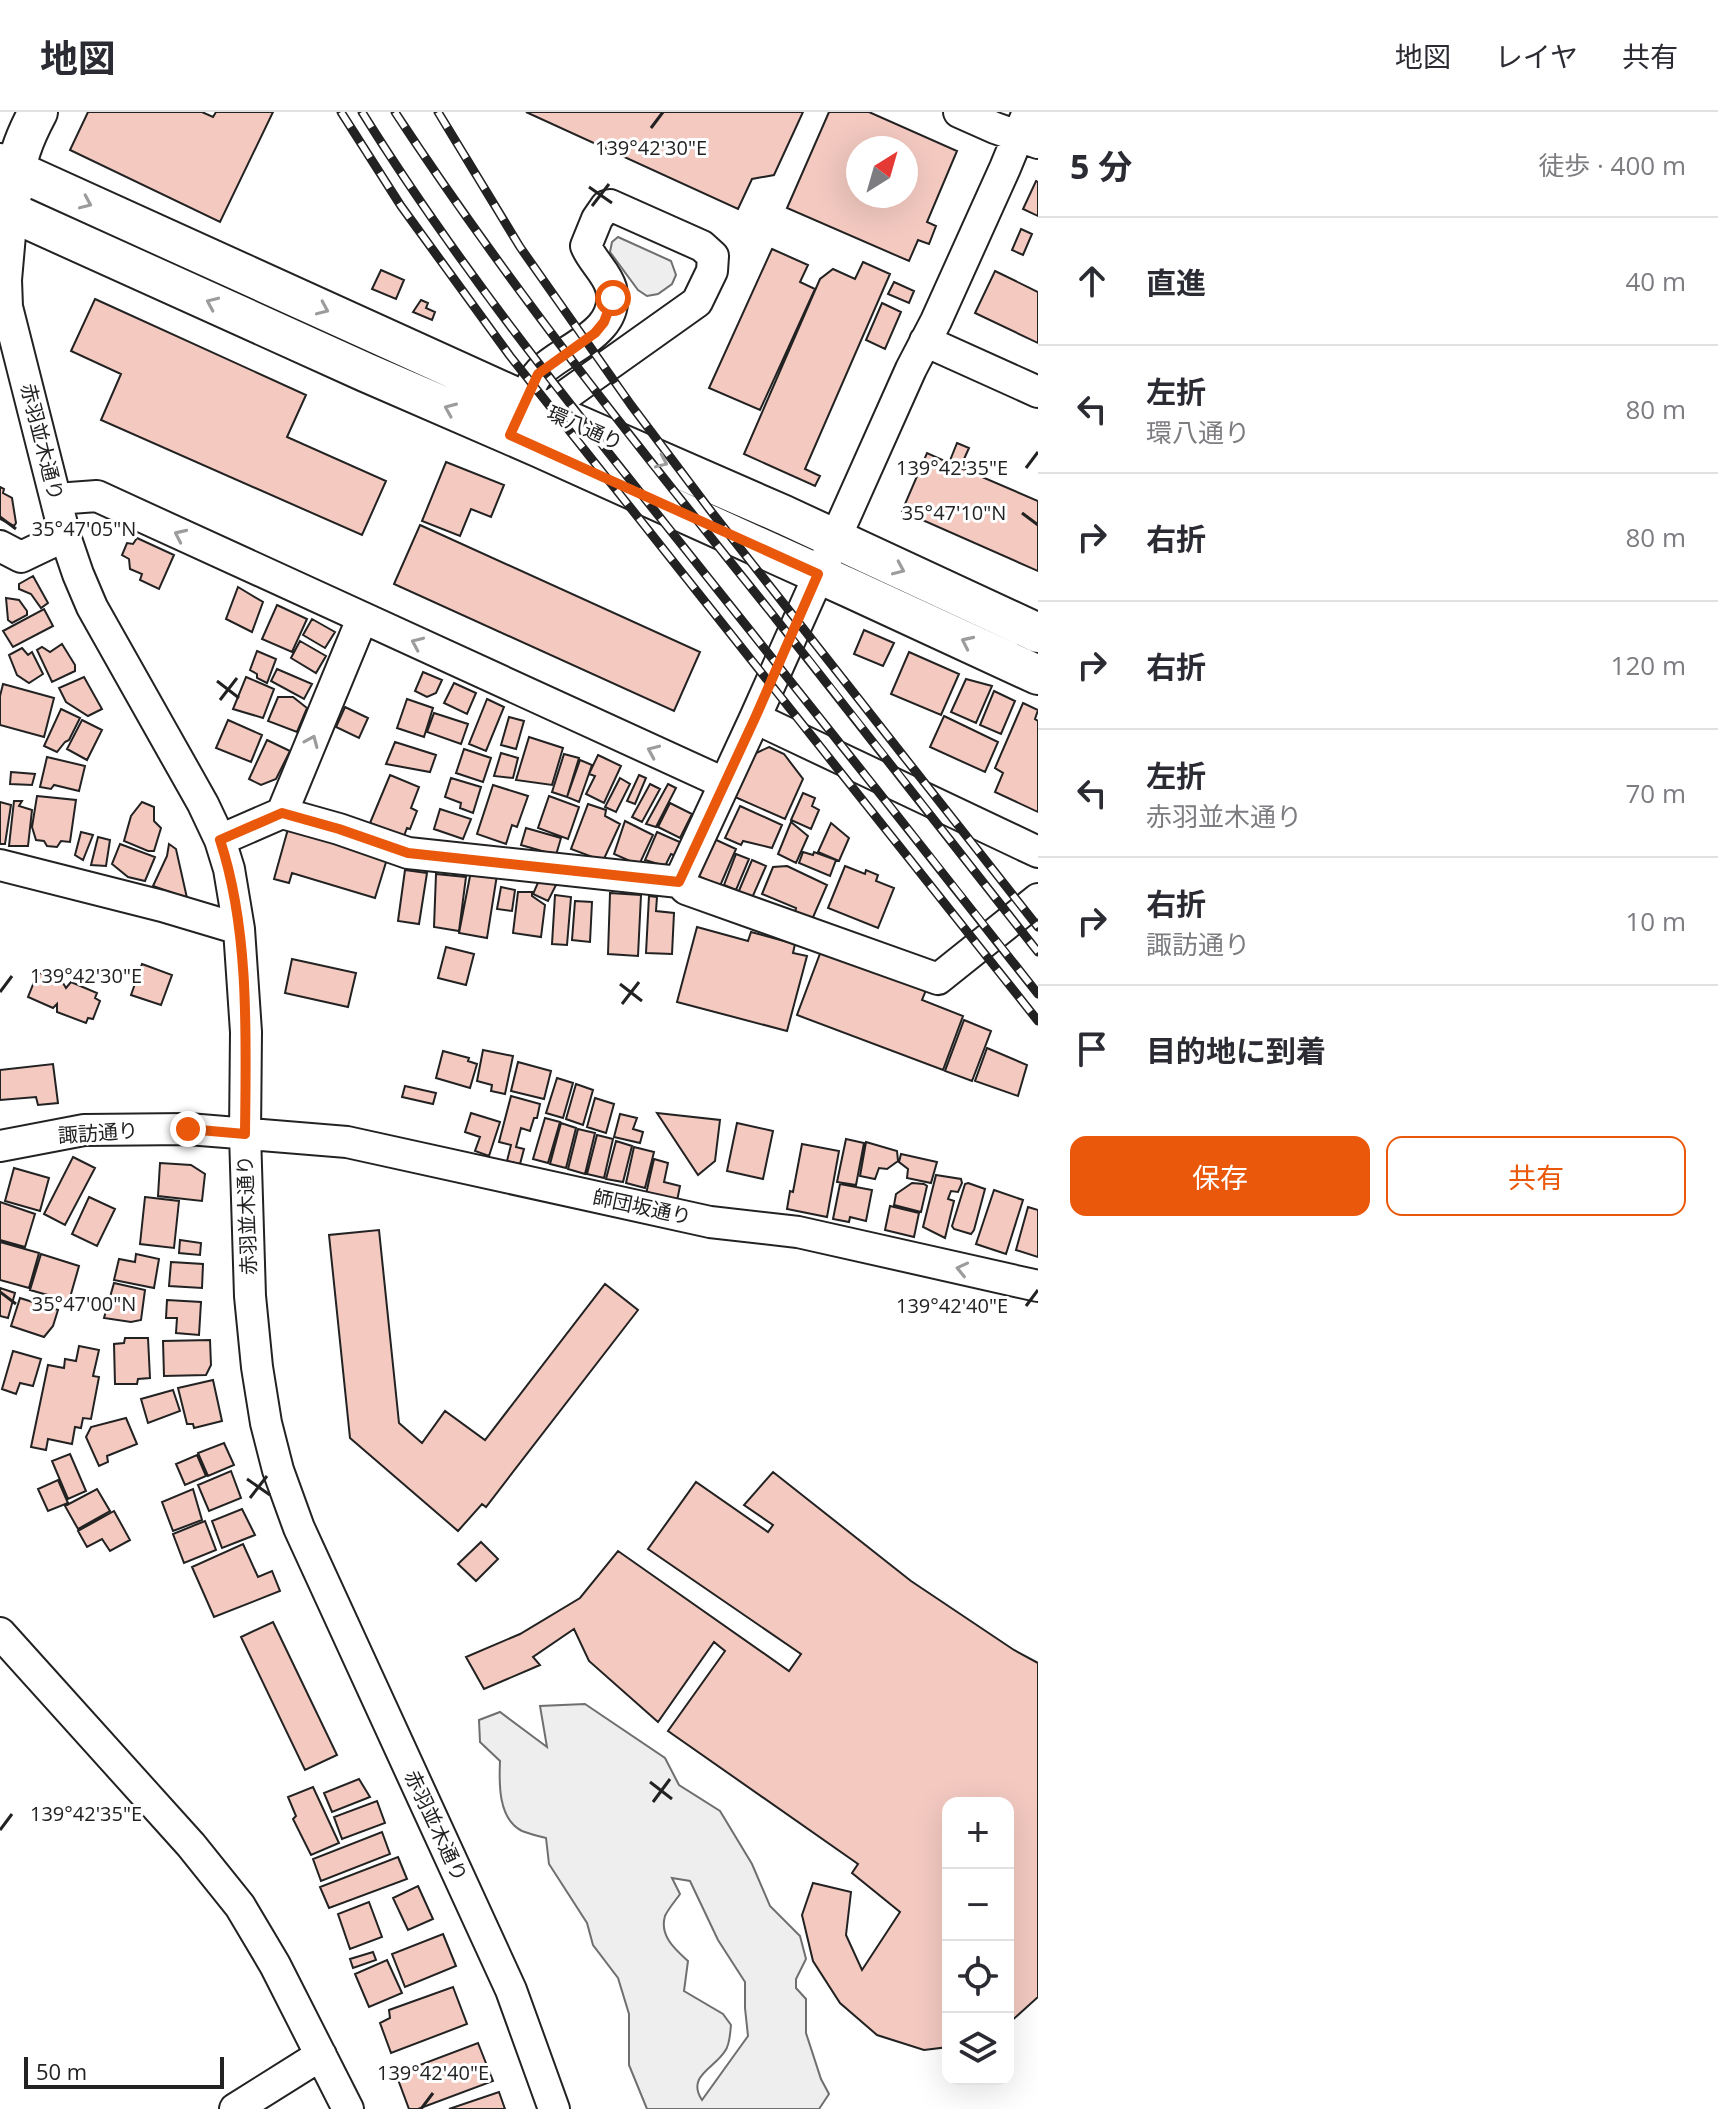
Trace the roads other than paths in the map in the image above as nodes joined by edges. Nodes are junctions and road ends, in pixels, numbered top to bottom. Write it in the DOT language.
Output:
graph roads {
  1 [pos="38,112"];
  2 [pos="959,112"];
  3 [pos="1027,130"];
  4 [pos="8,166"];
  5 [pos="6,209"];
  6 [pos="611,304"];
  7 [pos="675,318"];
  8 [pos="925,341"];
  9 [pos="1038,392"];
  10 [pos="526,415"];
  11 [pos="56,499"];
  12 [pos="65,536"];
  13 [pos="834,539"];
  14 [pos="0,546"];
  15 [pos="818,574"];
  16 [pos="362,619"];
  17 [pos="1038,633"];
  18 [pos="1038,675"];
  19 [pos="755,718"];
  20 [pos="724,783"];
  21 [pos="282,813"];
  22 [pos="220,840"];
  23 [pos="1038,852"];
  24 [pos="0,865"];
  25 [pos="679,882"];
  26 [pos="1038,899"];
  27 [pos="239,929"];
  28 [pos="245,1134"];
  29 [pos="0,1146"];
  30 [pos="1038,1286"];
  31 [pos="0,1633"];
  32 [pos="321,2055"];
  33 [pos="235,2109"];
  34 [pos="348,2109"];
  35 [pos="554,2109"];
  1 -- 4 [label="main road"];
  2 -- 3 [label="street"];
  3 -- 8 [label="street"];
  4 -- 5 [label="main road"];
  4 -- 10 [label="main road, 環八通り, one-way"];
  10 -- 5 [label="main road, 環八通り, one-way"];
  5 -- 11 [label="street, 赤羽並木通り"];
  6 -- 7 [label="street"];
  6 -- 7 [label="street"];
  6 -- 10 [label="street"];
  7 -- 10 [label="street"];
  8 -- 9 [label="street"];
  8 -- 13 [label="street"];
  10 -- 13 [label="main road, 環八通り, one-way"];
  10 -- 15 [label="main road, 環八通り"];
  11 -- 12 [label="street, 赤羽並木通り"];
  16 -- 11 [label="street, one-way"];
  12 -- 14 [label="street"];
  12 -- 22 [label="street, 赤羽並木通り"];
  13 -- 15 [label="street"];
  13 -- 17 [label="main road, 環八通り, one-way"];
  18 -- 15 [label="main road, 環八通り, one-way"];
  15 -- 19 [label="street"];
  20 -- 16 [label="street, one-way"];
  21 -- 16 [label="street, one-way"];
  19 -- 20 [label="street"];
  19 -- 23 [label="street"];
  20 -- 25 [label="street"];
  21 -- 22 [label="street"];
  21 -- 25 [label="street"];
  22 -- 27 [label="street, 赤羽並木通り"];
  24 -- 27 [label="street"];
  25 -- 26 [label="street"];
  27 -- 28 [label="street, 赤羽並木通り"];
  28 -- 29 [label="street, 諏訪通り"];
  30 -- 28 [label="street, 師団坂通り, one-way"];
  28 -- 35 [label="street, 赤羽並木通り"];
  31 -- 32 [label="street"];
  32 -- 33 [label="street"];
  32 -- 34 [label="street"];
}
